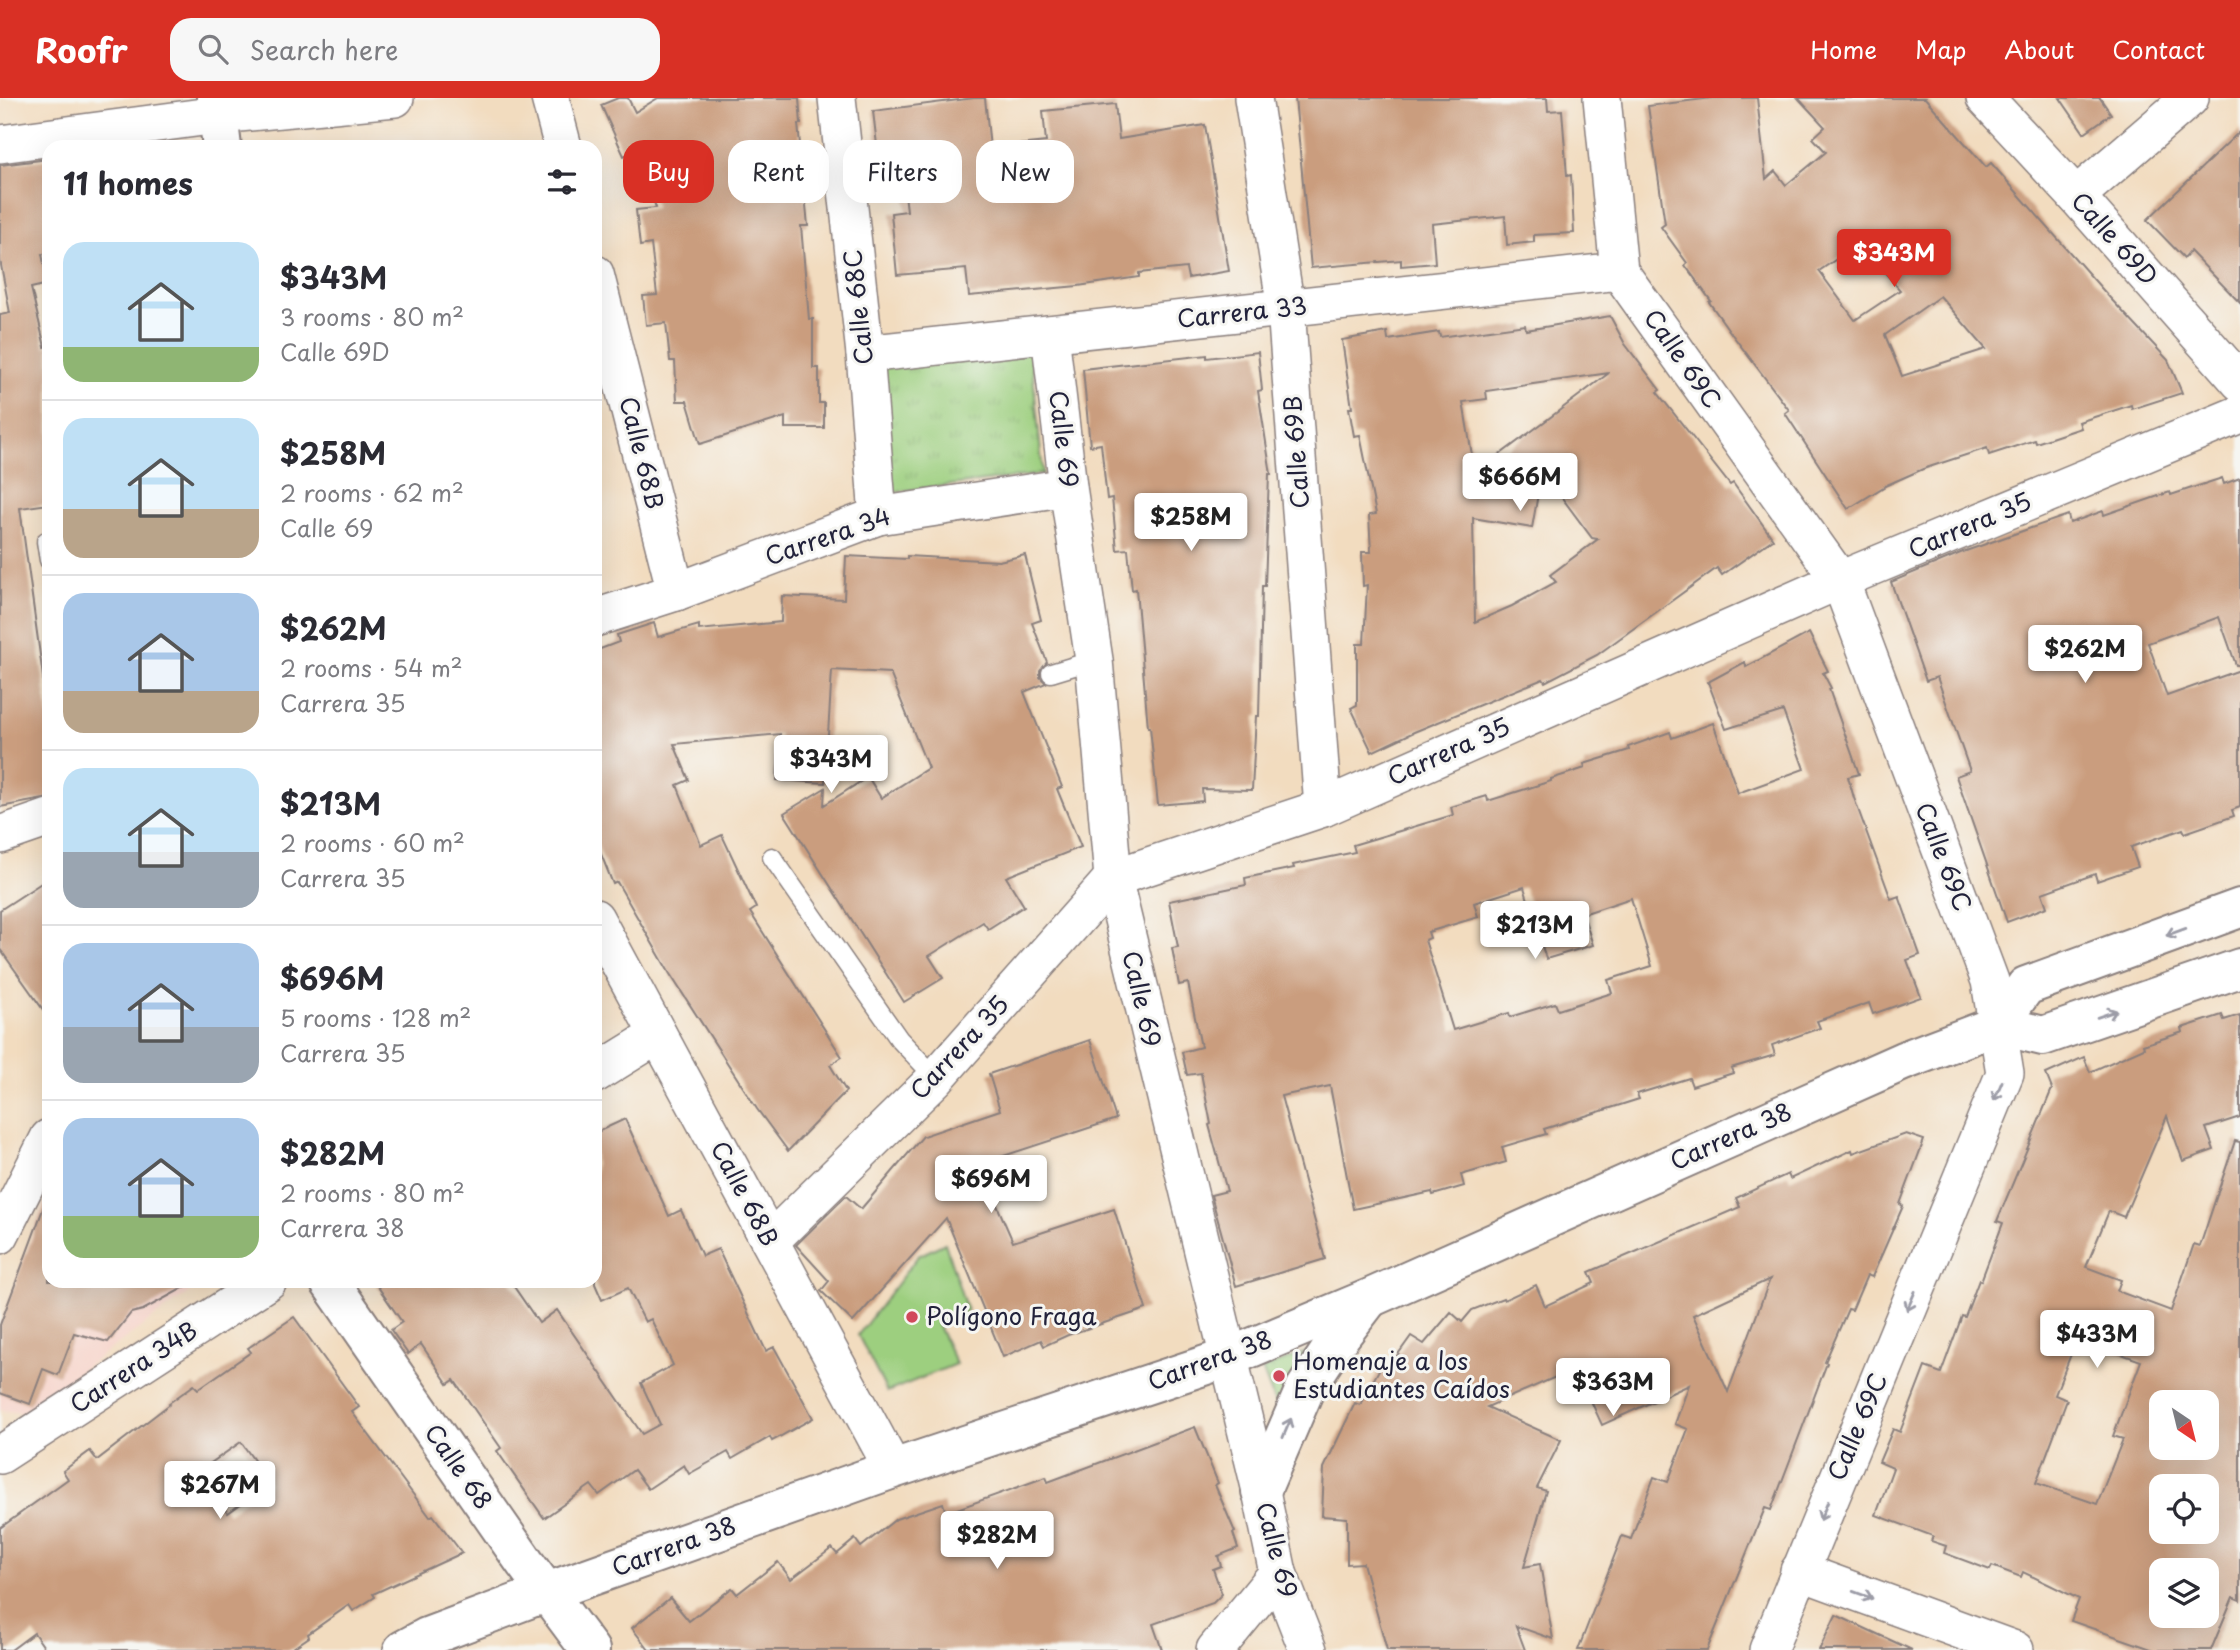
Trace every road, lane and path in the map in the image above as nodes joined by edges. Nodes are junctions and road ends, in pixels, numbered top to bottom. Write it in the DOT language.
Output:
graph roads {
  1 [pos="395,98"];
  2 [pos="550,98"];
  3 [pos="836,98"];
  4 [pos="1253,98"];
  5 [pos="1602,98"];
  6 [pos="1985,98"];
  7 [pos="2190,98"];
  8 [pos="219,120"];
  9 [pos="561,140"];
  10 [pos="0,144"];
  11 [pos="2076,195"];
  12 [pos="1619,271"];
  13 [pos="602,301"];
  14 [pos="1286,308"];
  15 [pos="1050,334"];
  16 [pos="865,354"];
  17 [pos="2240,382"];
  18 [pos="2240,414"];
  19 [pos="1068,487"];
  20 [pos="878,516"];
  21 [pos="1839,580"];
  22 [pos="676,592"];
  23 [pos="602,616"];
  24 [pos="1094,660"];
  25 [pos="1051,673"];
  26 [pos="1323,808"];
  27 [pos="42,820"];
  28 [pos="0,835"];
  29 [pos="772,857"];
  30 [pos="1113,878"];
  31 [pos="2240,908"];
  32 [pos="602,932"];
  33 [pos="2240,968"];
  34 [pos="1998,1025"];
  35 [pos="658,1035"];
  36 [pos="602,1070"];
  37 [pos="936,1078"];
  38 [pos="42,1152"];
  39 [pos="0,1235"];
  40 [pos="769,1241"];
  41 [pos="257,1288"];
  42 [pos="334,1288"];
  43 [pos="1370,1298"];
  44 [pos="1227,1358"];
  45 [pos="0,1455"];
  46 [pos="893,1469"];
  47 [pos="1261,1491"];
  48 [pos="1799,1572"];
  49 [pos="1278,1573"];
  50 [pos="547,1592"];
  51 [pos="403,1650"];
  52 [pos="590,1650"];
  53 [pos="1215,1650"];
  54 [pos="1308,1650"];
  55 [pos="1768,1650"];
  56 [pos="2015,1650"];
  1 -- 8 [label="street"];
  2 -- 9 [label="street"];
  3 -- 16 [label="street, Calle 68C"];
  4 -- 14 [label="street, Calle 69B"];
  5 -- 12 [label="street, Calle 69C"];
  6 -- 11 [label="street, Calle 69D"];
  7 -- 11 [label="street"];
  8 -- 10 [label="street"];
  11 -- 17 [label="street, Calle 69D"];
  12 -- 14 [label="street, Carrera 33"];
  12 -- 21 [label="street, Calle 69C"];
  13 -- 22 [label="street, Calle 68B"];
  14 -- 15 [label="street, Carrera 33"];
  14 -- 26 [label="street, Calle 69B"];
  15 -- 16 [label="street, Carrera 33"];
  15 -- 19 [label="street, Calle 69"];
  16 -- 20 [label="street, Calle 68C"];
  18 -- 21 [label="street, Carrera 35"];
  19 -- 20 [label="street, Carrera 34"];
  19 -- 24 [label="street, Calle 69"];
  20 -- 22 [label="street, Carrera 34"];
  21 -- 26 [label="street, Carrera 35"];
  21 -- 34 [label="street, Calle 69C"];
  22 -- 23 [label="street, Carrera 34"];
  24 -- 25 [label="lane"];
  24 -- 30 [label="street, Calle 69"];
  26 -- 30 [label="street, Carrera 35"];
  27 -- 28 [label="street"];
  29 -- 37 [label="lane"];
  30 -- 37 [label="street, Carrera 35"];
  30 -- 44 [label="street, Calle 69"];
  31 -- 34 [label="main road, one-way"];
  32 -- 35 [label="street, Calle 68B"];
  34 -- 33 [label="main road, one-way"];
  34 -- 43 [label="main road, Carrera 38"];
  34 -- 48 [label="street, Calle 69C, one-way"];
  35 -- 36 [label="street"];
  35 -- 40 [label="street, Calle 68B"];
  37 -- 40 [label="street, Carrera 35"];
  38 -- 39 [label="street"];
  40 -- 46 [label="street, Calle 68B"];
  41 -- 45 [label="street, Carrera 34B"];
  42 -- 50 [label="main road, Calle 68"];
  43 -- 44 [label="main road, Carrera 38"];
  47 -- 43 [label="main road, one-way"];
  44 -- 46 [label="main road, Carrera 38"];
  44 -- 47 [label="street, Calle 69"];
  46 -- 50 [label="main road, Carrera 38"];
  47 -- 49 [label="street, Calle 69"];
  48 -- 55 [label="street, Calle 69C"];
  48 -- 56 [label="street, one-way"];
  49 -- 53 [label="street"];
  49 -- 54 [label="street, Calle 69"];
  50 -- 51 [label="main road, Carrera 38"];
  50 -- 52 [label="main road, Calle 68"];
}
